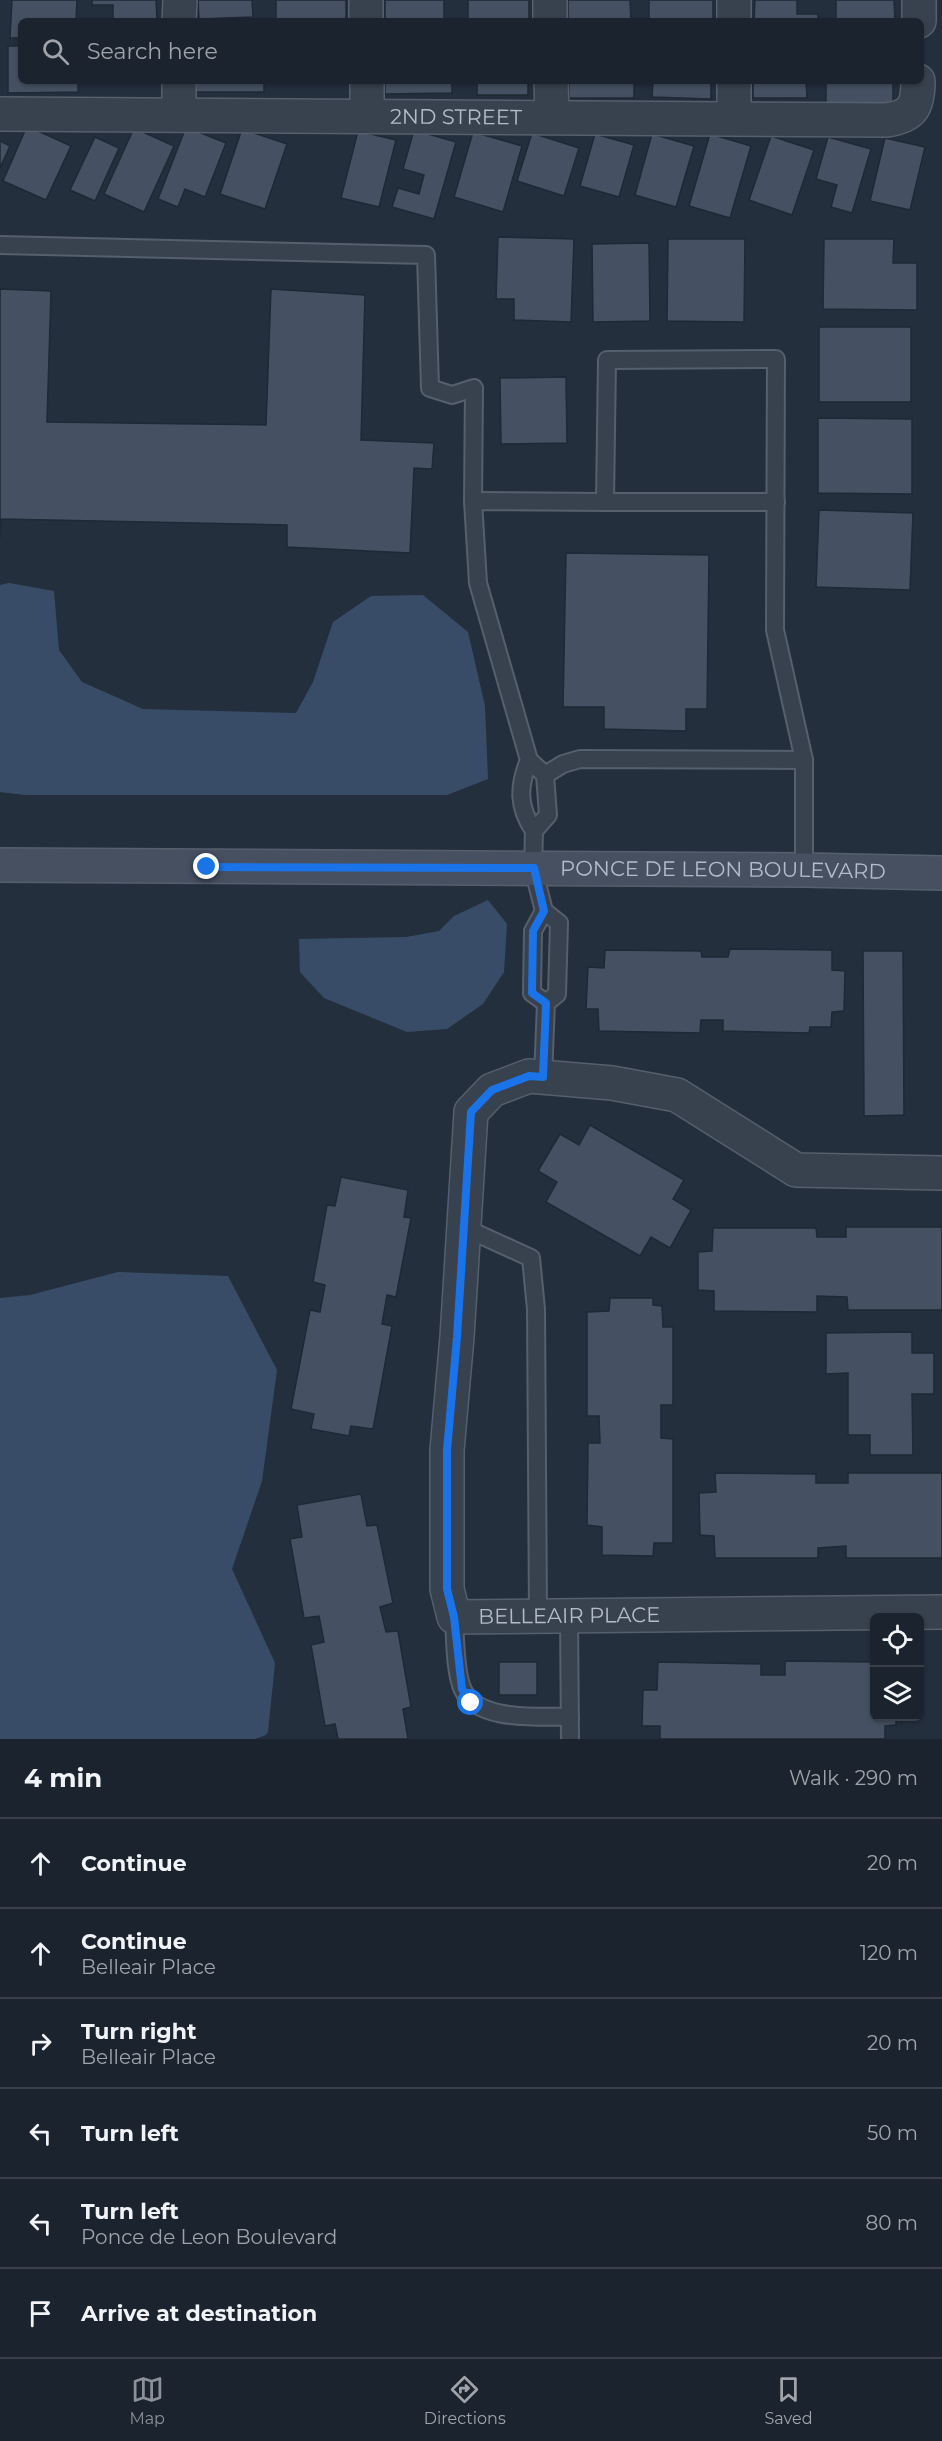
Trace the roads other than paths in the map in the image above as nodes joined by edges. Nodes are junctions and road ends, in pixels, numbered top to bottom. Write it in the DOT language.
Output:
graph roads {
  1 [pos="180,0"];
  2 [pos="366,0"];
  3 [pos="550,0"];
  4 [pos="734,0"];
  5 [pos="919,0"];
  6 [pos="179,18"];
  7 [pos="366,18"];
  8 [pos="550,18"];
  9 [pos="734,18"];
  10 [pos="919,18"];
  11 [pos="179,84"];
  12 [pos="367,84"];
  13 [pos="551,84"];
  14 [pos="734,84"];
  15 [pos="915,96"];
  16 [pos="0,114"];
  17 [pos="179,115"];
  18 [pos="367,116"];
  19 [pos="552,117"];
  20 [pos="734,118"];
  21 [pos="0,245"];
  22 [pos="473,501"];
  23 [pos="605,501"];
  24 [pos="776,502"];
  25 [pos="529,760"];
  26 [pos="804,760"];
  27 [pos="544,775"];
  28 [pos="534,831"];
  29 [pos="0,865"];
  30 [pos="534,868"];
  31 [pos="804,870"];
  32 [pos="942,873"];
  33 [pos="544,911"];
  34 [pos="546,1003"];
  35 [pos="543,1077"];
  36 [pos="942,1173"];
  37 [pos="463,1227"];
  38 [pos="942,1612"];
  39 [pos="554,1616"];
  40 [pos="454,1617"];
  41 [pos="570,1717"];
  42 [pos="570,1739"];
  1 -- 6 [label="street"];
  2 -- 7 [label="street"];
  3 -- 8 [label="street"];
  4 -- 9 [label="street"];
  5 -- 10 [label="street"];
  11 -- 17 [label="street"];
  12 -- 18 [label="street"];
  13 -- 19 [label="street"];
  14 -- 20 [label="street"];
  15 -- 20 [label="street, 2ND STREET"];
  16 -- 17 [label="street, 2ND STREET"];
  17 -- 18 [label="street, 2ND STREET"];
  18 -- 19 [label="street, 2ND STREET"];
  19 -- 20 [label="street, 2ND STREET"];
  21 -- 22 [label="lane"];
  22 -- 23 [label="lane"];
  22 -- 25 [label="lane"];
  23 -- 24 [label="lane"];
  23 -- 24 [label="lane"];
  24 -- 26 [label="lane"];
  25 -- 27 [label="lane"];
  25 -- 28 [label="lane"];
  26 -- 27 [label="lane"];
  26 -- 31 [label="lane"];
  27 -- 28 [label="lane"];
  28 -- 30 [label="lane"];
  29 -- 30 [label="street, PONCE DE LEON BOULEVARD"];
  30 -- 31 [label="street, PONCE DE LEON BOULEVARD"];
  30 -- 33 [label="lane"];
  31 -- 32 [label="street, PONCE DE LEON BOULEVARD"];
  33 -- 34 [label="lane"];
  33 -- 34 [label="lane"];
  34 -- 35 [label="lane"];
  35 -- 36 [label="street, BELLEAIR PLACE"];
  35 -- 37 [label="street, BELLEAIR PLACE"];
  37 -- 39 [label="lane"];
  37 -- 40 [label="street, BELLEAIR PLACE"];
  38 -- 39 [label="street, BELLEAIR PLACE"];
  39 -- 40 [label="street, BELLEAIR PLACE"];
  39 -- 41 [label="lane"];
  40 -- 41 [label="lane"];
  41 -- 42 [label="lane"];
}
